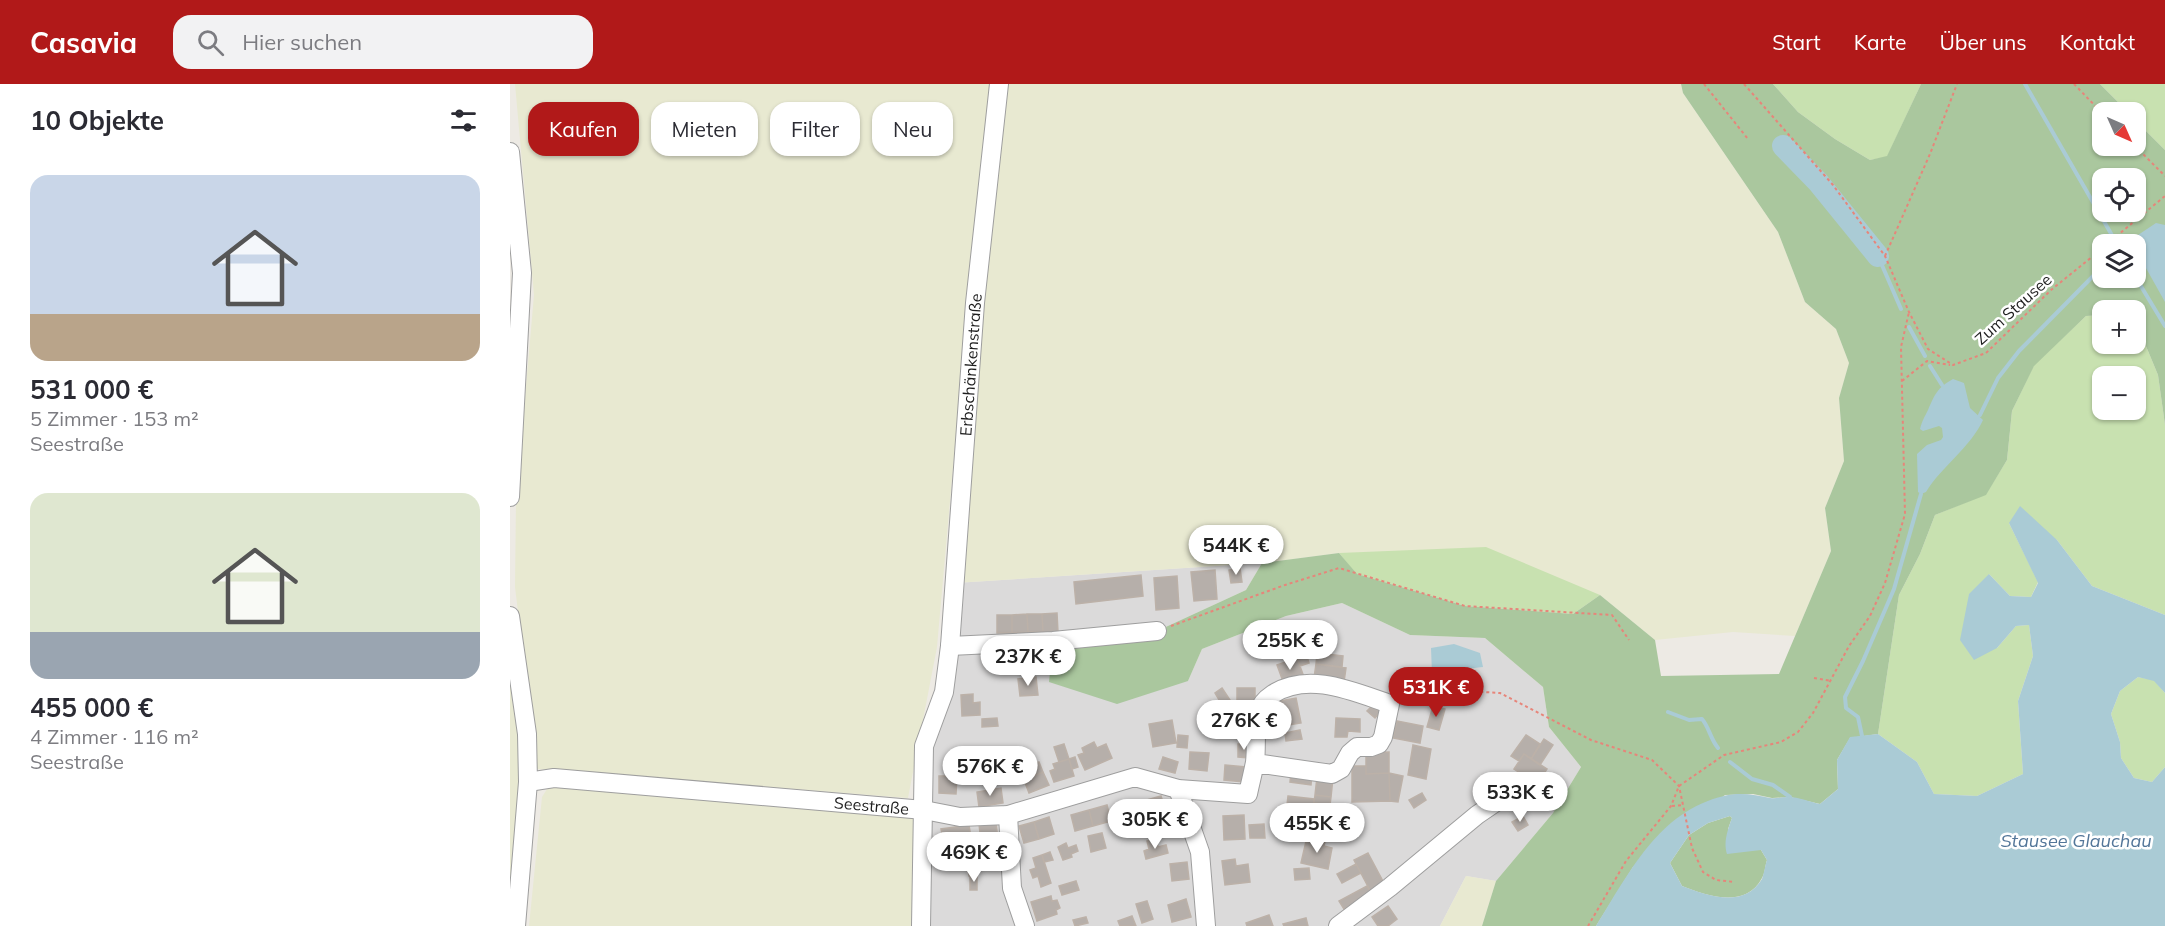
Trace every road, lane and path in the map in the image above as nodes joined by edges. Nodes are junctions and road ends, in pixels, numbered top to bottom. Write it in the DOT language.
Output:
graph roads {
  1 [pos="999,84"];
  2 [pos="1704,84"];
  3 [pos="1744,84"];
  4 [pos="1958,84"];
  5 [pos="2074,84"];
  6 [pos="2092,103"];
  7 [pos="1748,139"];
  8 [pos="510,152"];
  9 [pos="2145,156"];
  10 [pos="2165,176"];
  11 [pos="2165,196"];
  12 [pos="2121,234"];
  13 [pos="1886,256"];
  14 [pos="2092,257"];
  15 [pos="1909,312"];
  16 [pos="1953,365"];
  17 [pos="1901,382"];
  18 [pos="510,497"];
  19 [pos="510,616"];
  20 [pos="1157,632"];
  21 [pos="1629,640"];
  22 [pos="950,646"];
  23 [pos="1814,678"];
  24 [pos="1831,681"];
  25 [pos="1390,704"];
  26 [pos="1255,763"];
  27 [pos="528,782"];
  28 [pos="1679,786"];
  29 [pos="1518,787"];
  30 [pos="1178,789"];
  31 [pos="1684,805"];
  32 [pos="1671,806"];
  33 [pos="924,810"];
  34 [pos="1008,814"];
  35 [pos="1735,882"];
  36 [pos="516,926"];
  37 [pos="921,926"];
  38 [pos="1025,926"];
  39 [pos="1206,926"];
  40 [pos="1338,926"];
  41 [pos="1588,926"];
  1 -- 22 [label="street, Erbschänkenstraße"];
  2 -- 7 [label="path"];
  3 -- 13 [label="path"];
  4 -- 13 [label="path"];
  5 -- 6 [label="path"];
  8 -- 18 [label="street"];
  9 -- 10 [label="path"];
  11 -- 12 [label="path"];
  13 -- 15 [label="path"];
  14 -- 16 [label="path, Zum Stausee"];
  15 -- 16 [label="path"];
  15 -- 17 [label="path"];
  16 -- 17 [label="path"];
  17 -- 24 [label="path"];
  19 -- 27 [label="street"];
  20 -- 21 [label="path"];
  20 -- 22 [label="street"];
  22 -- 33 [label="street, Erbschänkenstraße"];
  23 -- 24 [label="path"];
  24 -- 28 [label="path"];
  25 -- 26 [label="street"];
  25 -- 26 [label="street, Seestraße"];
  25 -- 28 [label="path"];
  26 -- 30 [label="street, Seestraße"];
  27 -- 33 [label="street, Seestraße"];
  27 -- 36 [label="street"];
  28 -- 31 [label="path"];
  28 -- 32 [label="path"];
  29 -- 40 [label="street"];
  30 -- 34 [label="street, Seestraße"];
  30 -- 39 [label="street"];
  31 -- 32 [label="path"];
  31 -- 35 [label="path"];
  32 -- 41 [label="path"];
  33 -- 34 [label="street, Seestraße"];
  33 -- 37 [label="street, Erbschänkenstraße"];
  34 -- 38 [label="street"];
}
